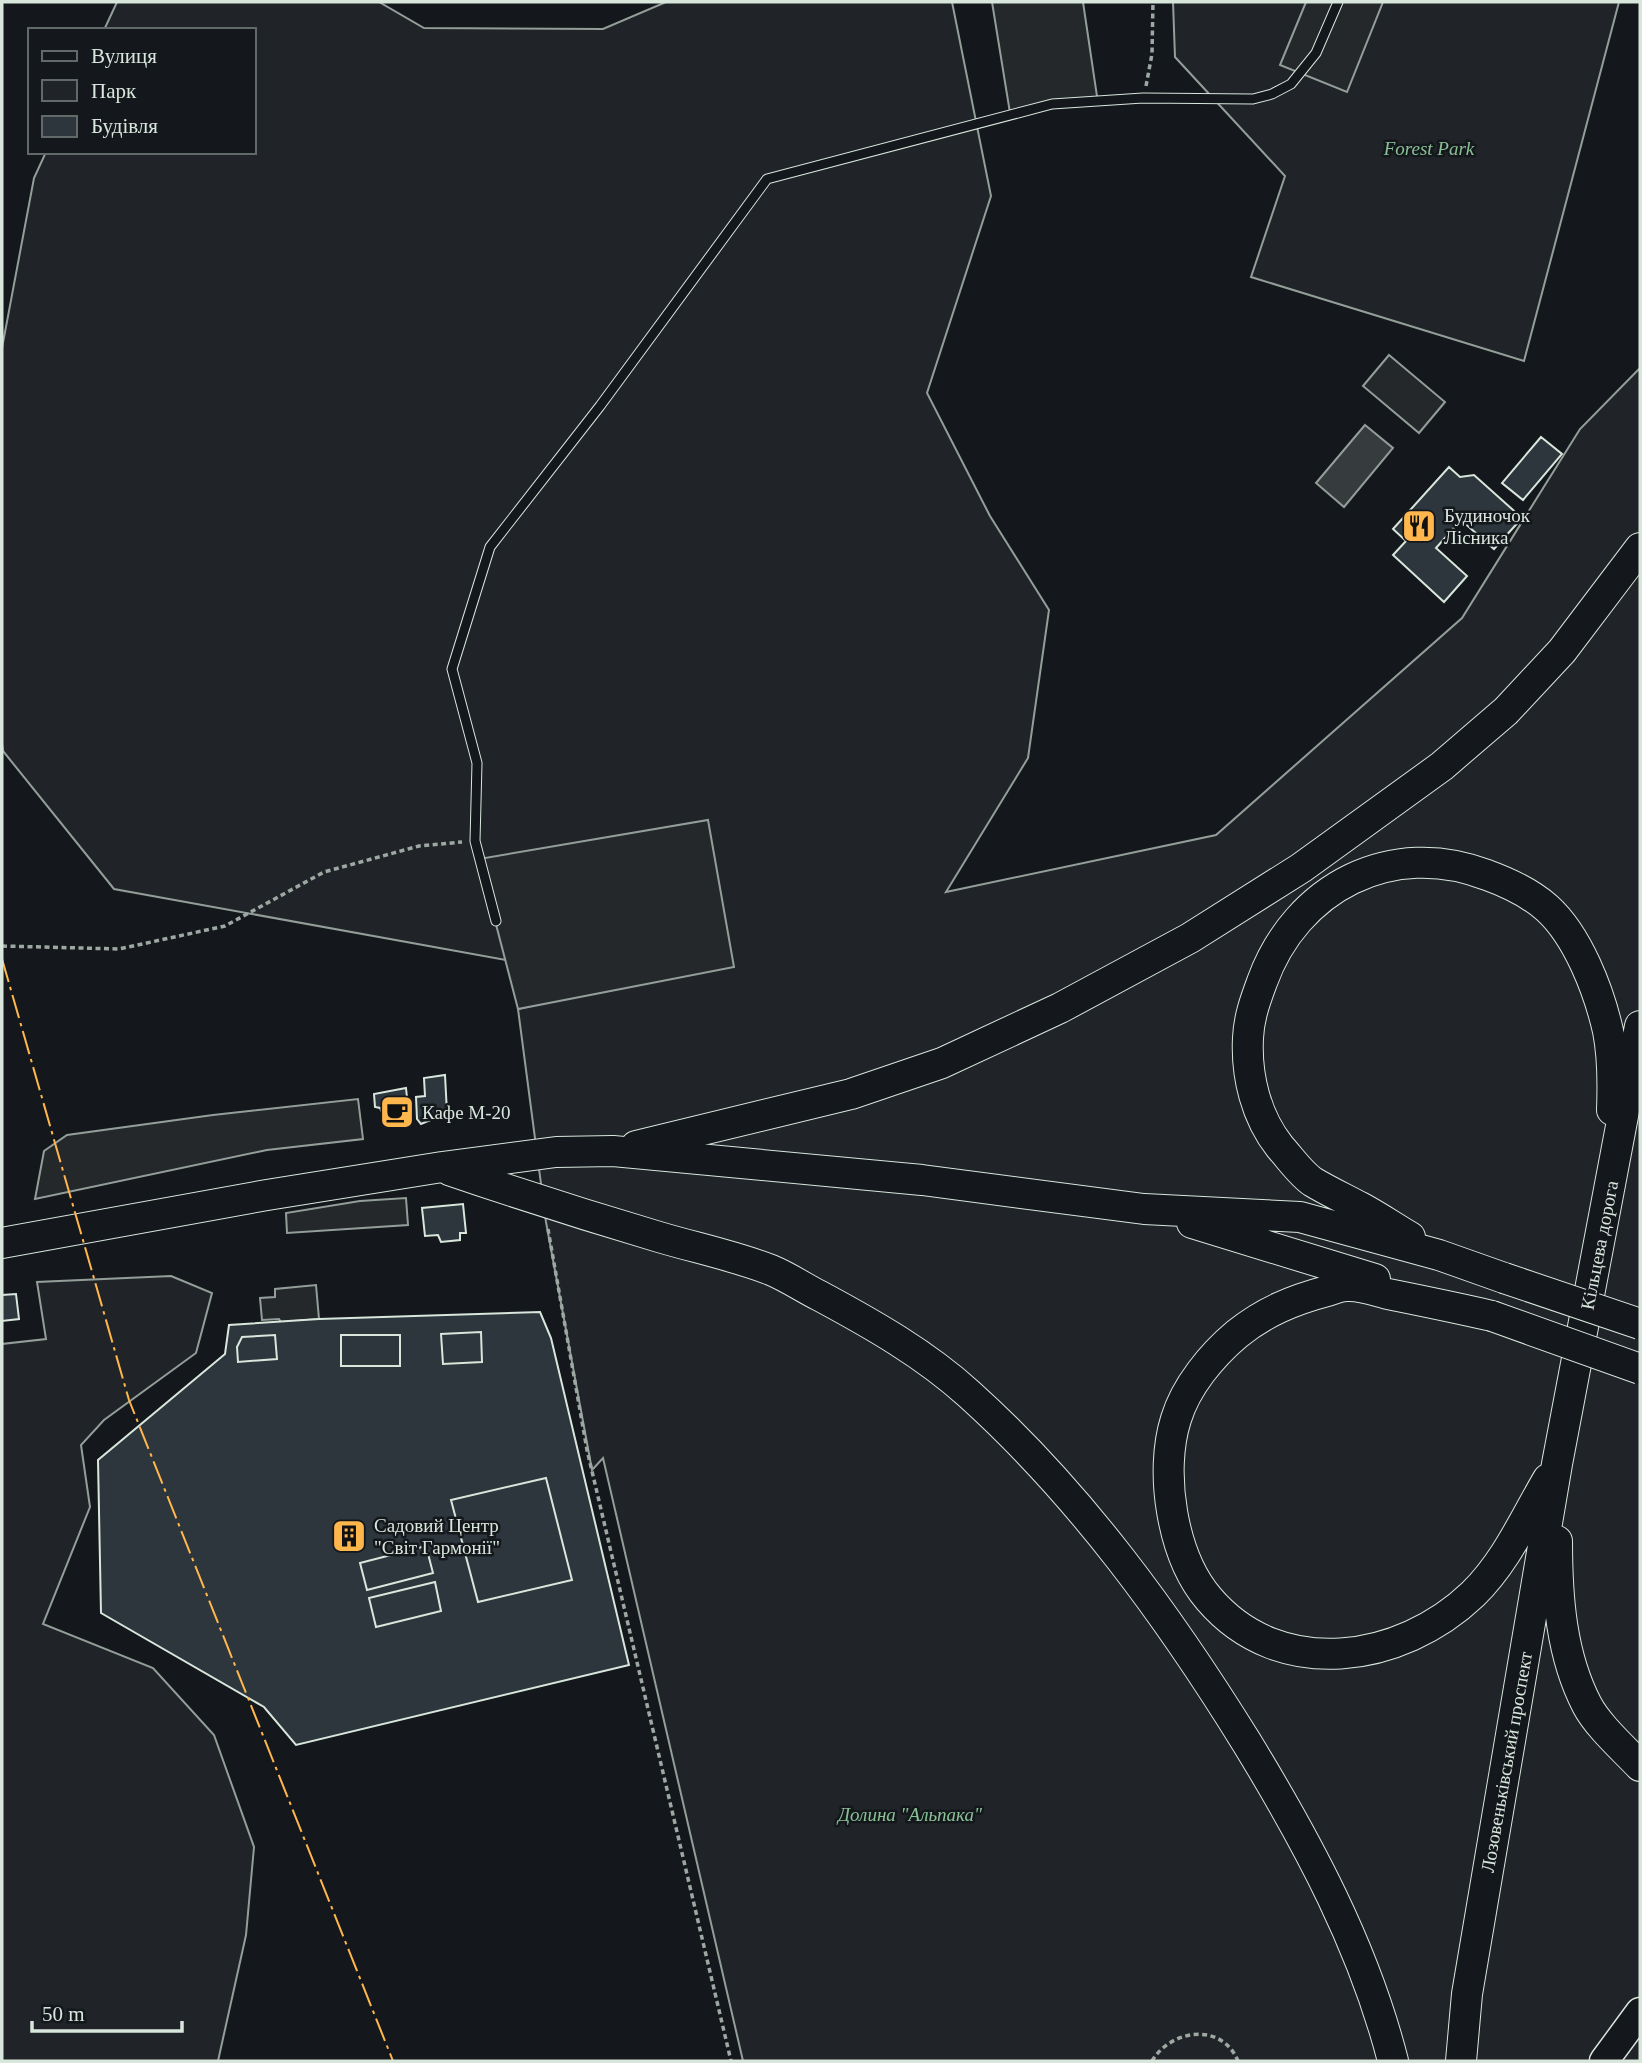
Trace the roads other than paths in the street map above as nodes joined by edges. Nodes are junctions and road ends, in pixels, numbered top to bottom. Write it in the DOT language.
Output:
graph roads {
  1 [pos="1338,2"];
  2 [pos="1640,548"];
  3 [pos="496,921"];
  4 [pos="1640,1026"];
  5 [pos="1640,1131"];
  6 [pos="613,1151"];
  7 [pos="442,1167"];
  8 [pos="1612,1180"];
  9 [pos="1144,1209"];
  10 [pos="2,1243"];
  11 [pos="1439,1255"];
  12 [pos="1492,1316"];
  13 [pos="1640,1324"];
  14 [pos="1640,1369"];
  15 [pos="1557,1464"];
  16 [pos="1640,1766"];
  17 [pos="1640,2012"];
  18 [pos="1393,2061"];
  19 [pos="1461,2061"];
  20 [pos="1604,2061"];
  1 -- 3 [label="lane"];
  2 -- 6 [label="highway"];
  4 -- 8 [label="highway, Кільцева дорога"];
  5 -- 8 [label="highway"];
  6 -- 7 [label="highway"];
  6 -- 9 [label="highway"];
  7 -- 10 [label="highway"];
  7 -- 18 [label="highway"];
  8 -- 11 [label="highway"];
  8 -- 15 [label="highway, Кільцева дорога"];
  9 -- 11 [label="highway"];
  9 -- 12 [label="highway"];
  11 -- 13 [label="highway, bridge"];
  12 -- 14 [label="highway, bridge"];
  12 -- 15 [label="highway"];
  15 -- 16 [label="highway"];
  15 -- 19 [label="highway, Лозовеньківський проспект"];
  17 -- 20 [label="main road"];
}
